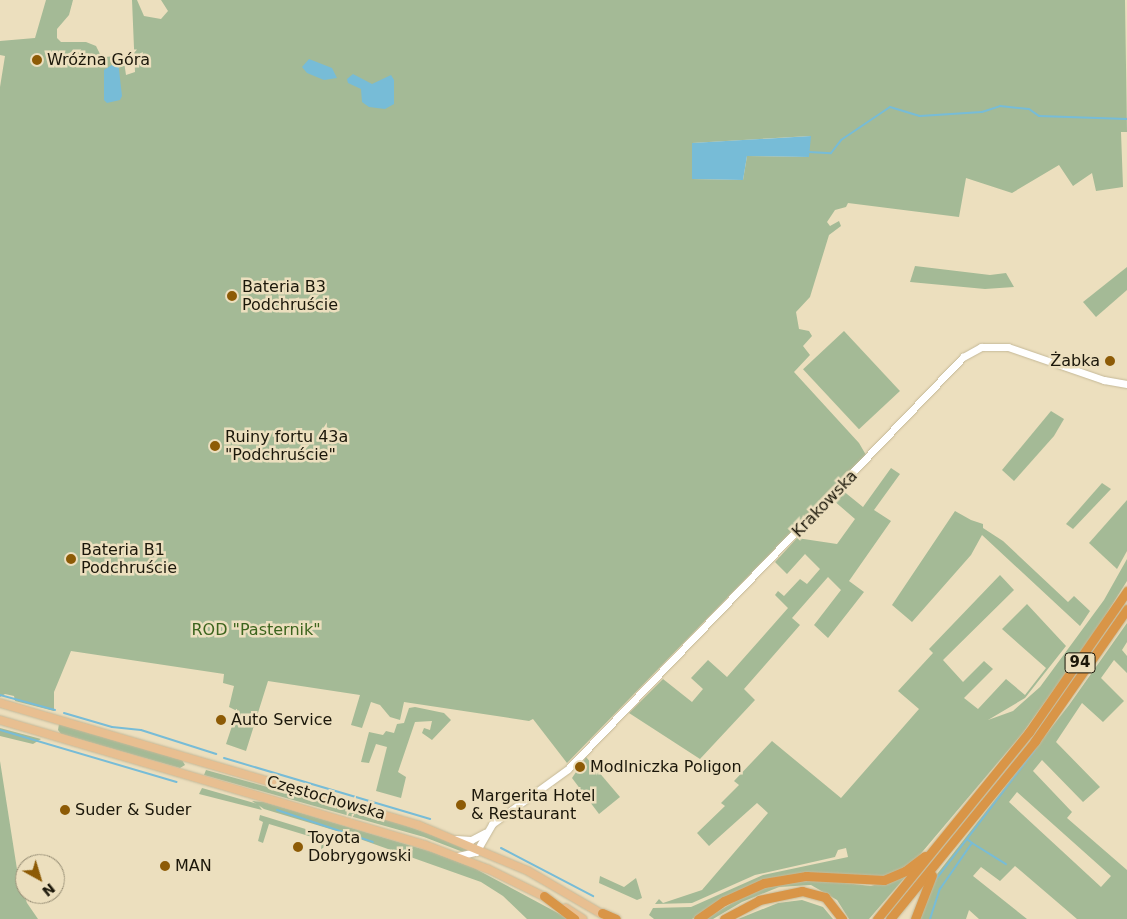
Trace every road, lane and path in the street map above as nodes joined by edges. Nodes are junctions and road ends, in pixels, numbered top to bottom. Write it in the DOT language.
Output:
graph roads {
  1 [pos="1127,384"];
  2 [pos="1127,591"];
  3 [pos="1127,609"];
  4 [pos="0,703"];
  5 [pos="0,720"];
  6 [pos="485,833"];
  7 [pos="456,839"];
  8 [pos="939,845"];
  9 [pos="479,848"];
  10 [pos="944,854"];
  11 [pos="455,855"];
  12 [pos="544,896"];
  13 [pos="602,913"];
  14 [pos="574,919"];
  15 [pos="583,919"];
  16 [pos="611,919"];
  17 [pos="616,919"];
  18 [pos="698,919"];
  19 [pos="724,919"];
  20 [pos="842,919"];
  21 [pos="877,919"];
  22 [pos="890,919"];
  23 [pos="915,919"];
  1 -- 6 [label="street, Krakowska"];
  2 -- 8 [label="highway, 94"];
  3 -- 10 [label="highway, 94"];
  4 -- 7 [label="main road, Częstochowska"];
  5 -- 11 [label="main road, Częstochowska"];
  6 -- 7 [label="street"];
  6 -- 9 [label="street"];
  7 -- 9 [label="main road, Częstochowska"];
  8 -- 18 [label="highway"];
  8 -- 21 [label="highway, 94"];
  9 -- 11 [label="street"];
  9 -- 13 [label="main road, Częstochowska"];
  10 -- 22 [label="highway"];
  10 -- 23 [label="highway, 94"];
  11 -- 12 [label="main road, Częstochowska"];
  12 -- 14 [label="highway"];
  12 -- 15 [label="main road, Częstochowska"];
  13 -- 16 [label="main road, Częstochowska"];
  13 -- 17 [label="highway"];
  19 -- 20 [label="highway"];
}
